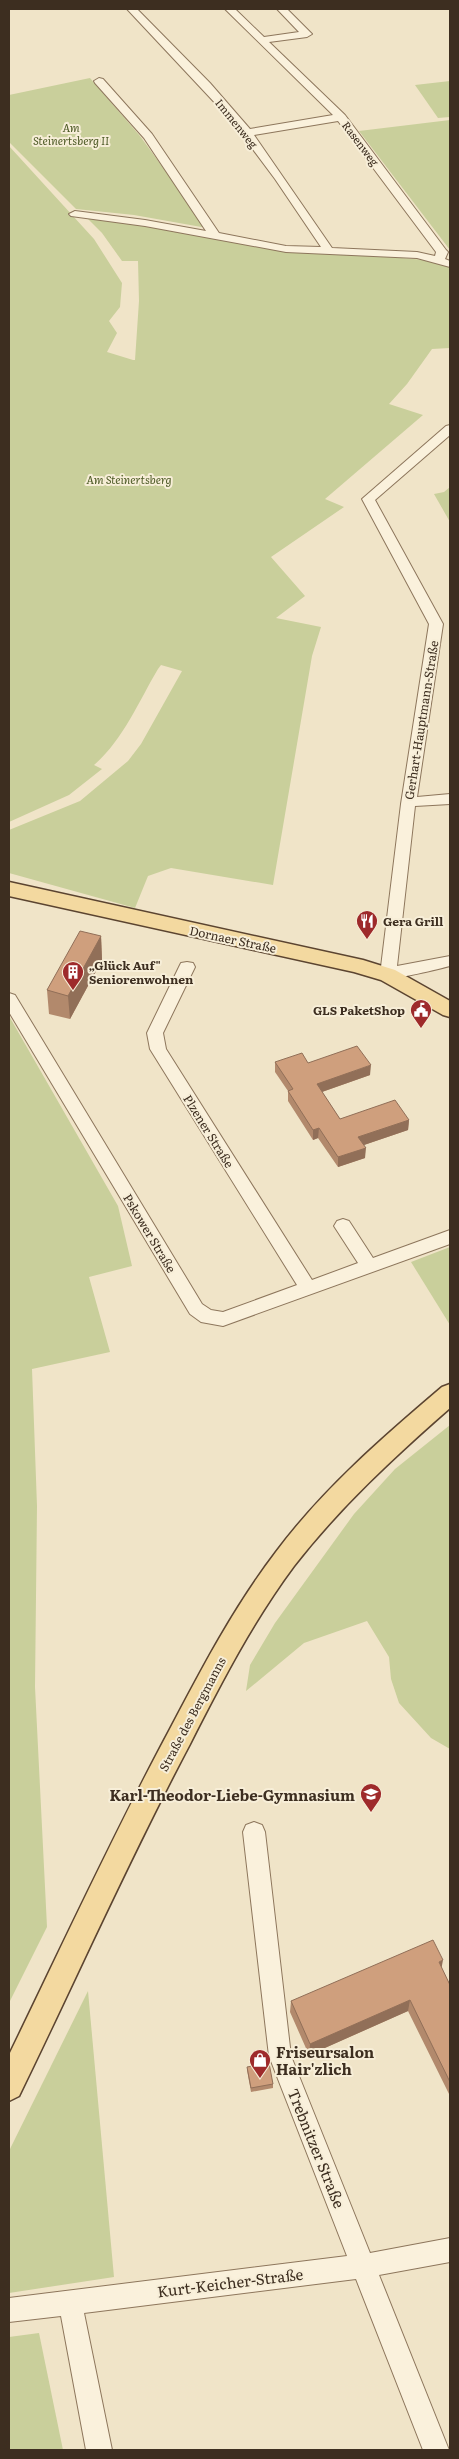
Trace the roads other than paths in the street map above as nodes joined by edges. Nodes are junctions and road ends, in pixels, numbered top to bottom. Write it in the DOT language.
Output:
graph roads {
  1 [pos="132,9"];
  2 [pos="230,9"];
  3 [pos="282,9"];
  4 [pos="262,40"];
  5 [pos="99,81"];
  6 [pos="341,118"];
  7 [pos="247,133"];
  8 [pos="75,214"];
  9 [pos="216,237"];
  10 [pos="328,250"];
  11 [pos="439,259"];
  12 [pos="450,264"];
  13 [pos="450,429"];
  14 [pos="450,799"];
  15 [pos="409,801"];
  16 [pos="9,889"];
  17 [pos="450,961"];
  18 [pos="187,967"];
  19 [pos="388,975"];
  20 [pos="9,999"];
  21 [pos="450,1010"];
  22 [pos="343,1226"];
  23 [pos="450,1237"];
  24 [pos="369,1266"];
  25 [pos="308,1288"];
  26 [pos="450,1394"];
  27 [pos="254,1832"];
  28 [pos="9,2086"];
  29 [pos="450,2250"];
  30 [pos="363,2266"];
  31 [pos="70,2301"];
  32 [pos="9,2310"];
  33 [pos="99,2450"];
  34 [pos="436,2450"];
  1 -- 7 [label="street, Immenweg"];
  2 -- 4 [label="street, Rasenweg"];
  3 -- 4 [label="street"];
  4 -- 6 [label="street, Rasenweg"];
  5 -- 9 [label="street"];
  6 -- 7 [label="street"];
  6 -- 11 [label="street, Rasenweg"];
  7 -- 10 [label="street, Immenweg"];
  8 -- 9 [label="street"];
  9 -- 10 [label="street"];
  10 -- 11 [label="street"];
  11 -- 12 [label="street"];
  13 -- 15 [label="street, Gerhart-Hauptmann-Straße"];
  14 -- 15 [label="street"];
  15 -- 19 [label="street, Gerhart-Hauptmann-Straße"];
  16 -- 19 [label="main road, Dornaer Straße"];
  17 -- 19 [label="street"];
  18 -- 25 [label="street, Plzener Straße"];
  19 -- 21 [label="main road, Dornaer Straße"];
  20 -- 25 [label="street, Pskower Straße"];
  22 -- 24 [label="street"];
  23 -- 24 [label="street, Pskower Straße"];
  24 -- 25 [label="street, Pskower Straße"];
  26 -- 28 [label="main road, Straße des Bergmanns"];
  27 -- 30 [label="street, Trebnitzer Straße"];
  29 -- 30 [label="street, Kurt-Keicher-Straße"];
  30 -- 31 [label="street, Kurt-Keicher-Straße"];
  30 -- 34 [label="street, Trebnitzer Straße"];
  31 -- 32 [label="street, Kurt-Keicher-Straße"];
  31 -- 33 [label="street"];
}
